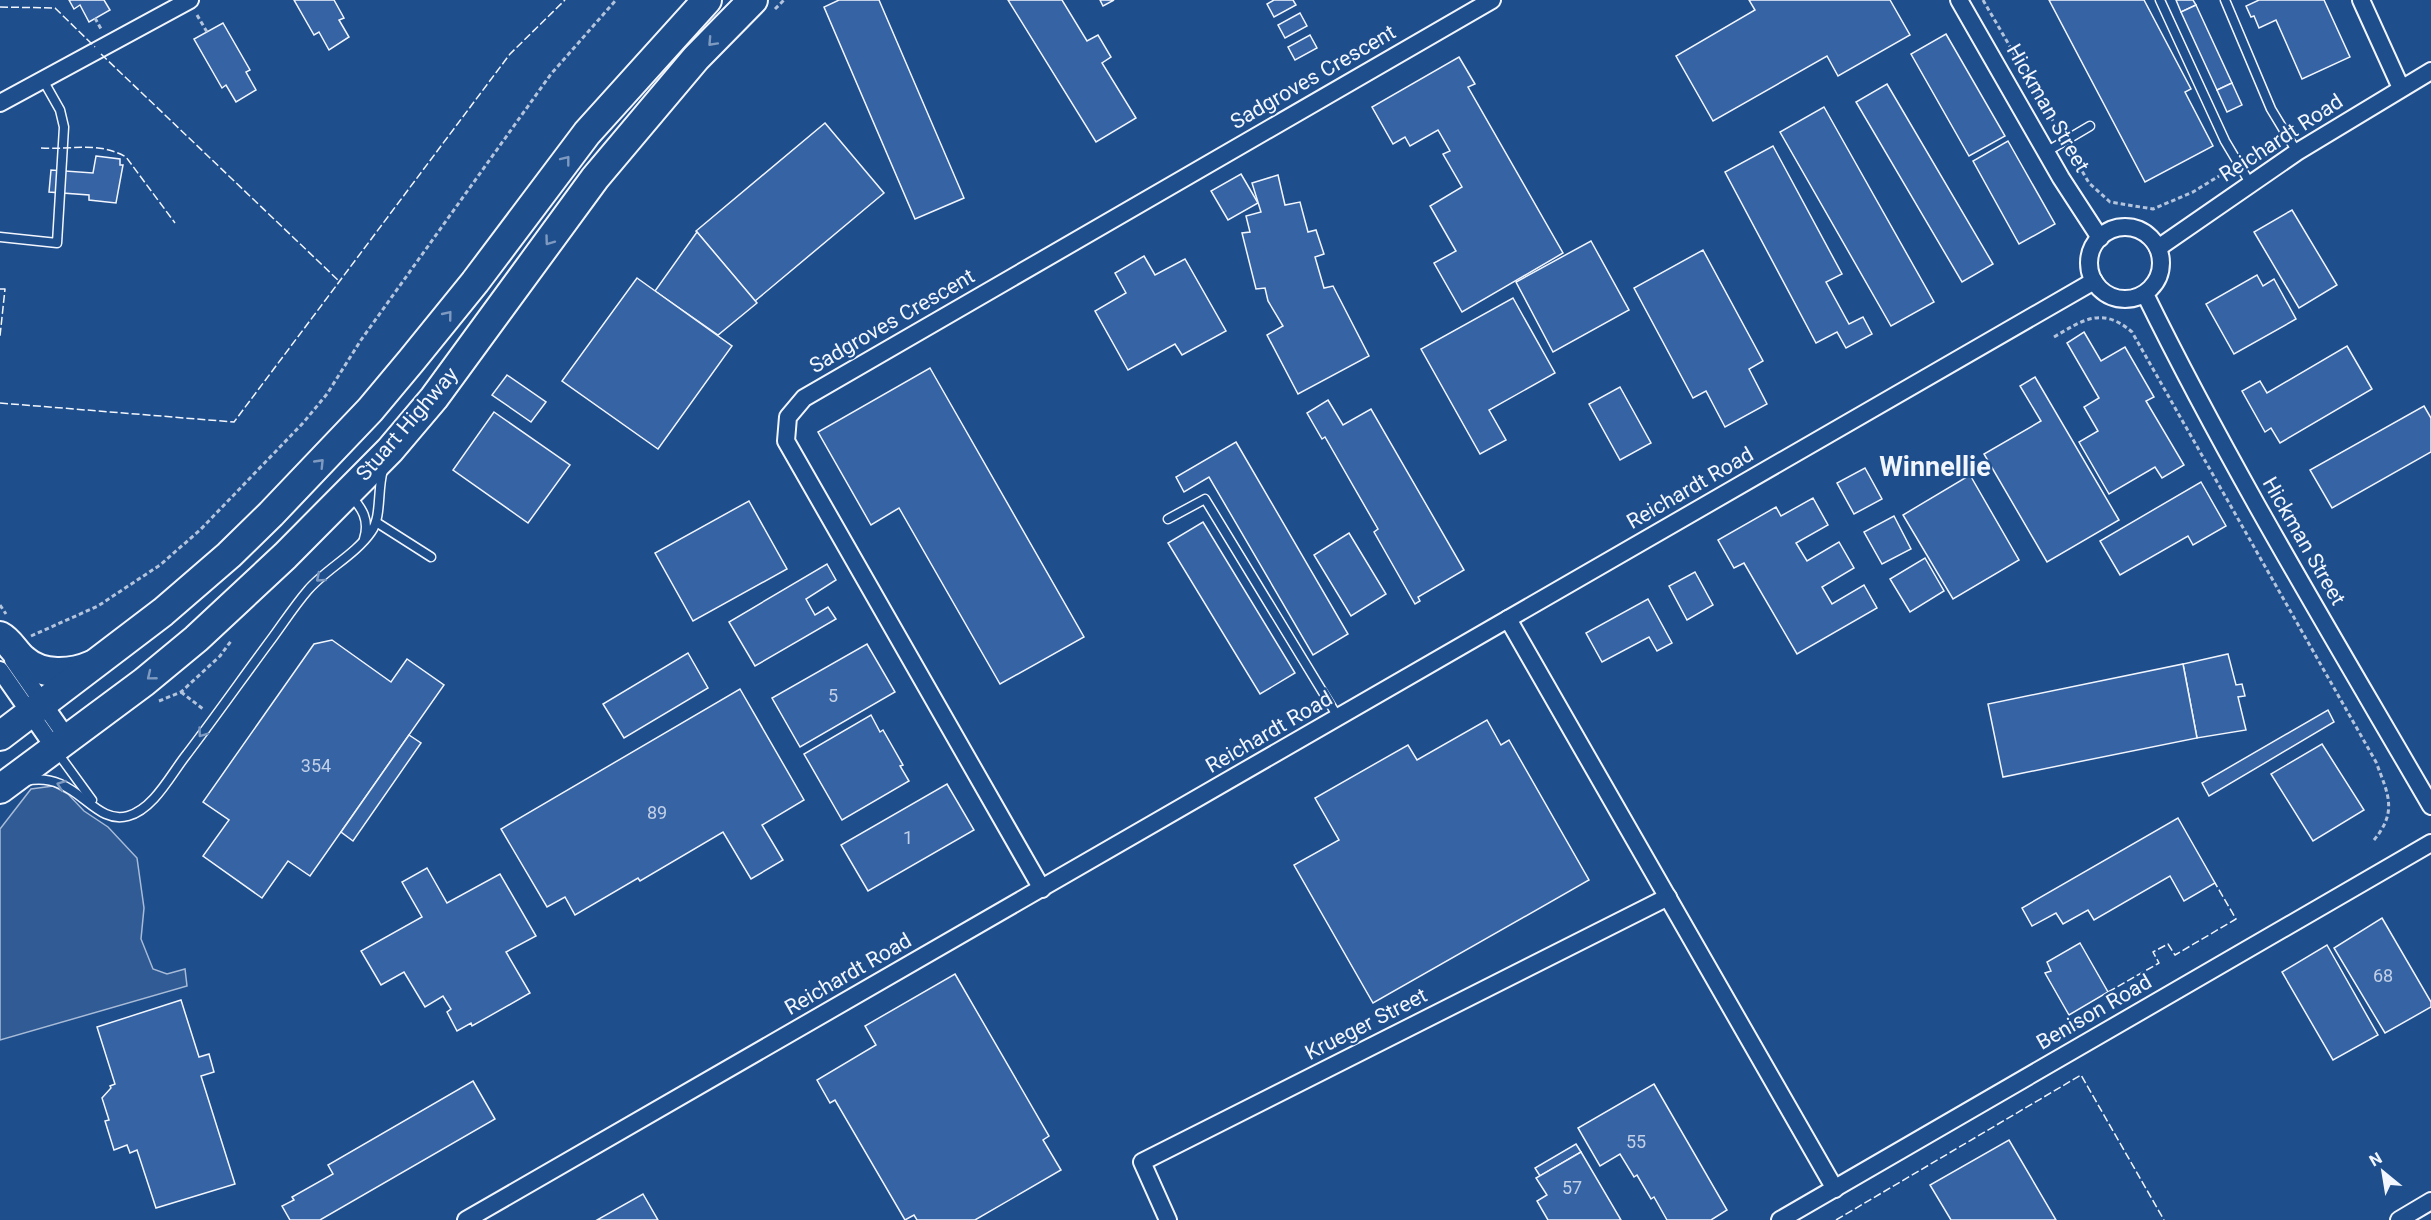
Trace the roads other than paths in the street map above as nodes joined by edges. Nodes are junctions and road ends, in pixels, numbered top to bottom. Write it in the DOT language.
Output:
graph roads {
  1 [pos="190,0"];
  2 [pos="707,0"];
  3 [pos="753,0"];
  4 [pos="1492,0"];
  5 [pos="1959,0"];
  6 [pos="2160,0"];
  7 [pos="2224,0"];
  8 [pos="2361,0"];
  9 [pos="2431,71"];
  10 [pos="43,80"];
  11 [pos="2401,88"];
  12 [pos="625,91"];
  13 [pos="0,103"];
  14 [pos="649,112"];
  15 [pos="2090,126"];
  16 [pos="2046,152"];
  17 [pos="2297,153"];
  18 [pos="2250,183"];
  19 [pos="0,237"];
  20 [pos="2100,238"];
  21 [pos="2158,248"];
  22 [pos="2094,281"];
  23 [pos="2145,294"];
  24 [pos="390,450"];
  25 [pos="347,492"];
  26 [pos="1168,519"];
  27 [pos="376,522"];
  28 [pos="364,540"];
  29 [pos="431,556"];
  30 [pos="164,612"];
  31 [pos="1508,619"];
  32 [pos="3,648"];
  33 [pos="106,657"];
  34 [pos="37,709"];
  35 [pos="1338,717"];
  36 [pos="0,736"];
  37 [pos="62,744"];
  38 [pos="0,789"];
  39 [pos="2431,806"];
  40 [pos="110,816"];
  41 [pos="2431,843"];
  42 [pos="1042,889"];
  43 [pos="1668,897"];
  44 [pos="1835,1189"];
  45 [pos="2431,1201"];
  46 [pos="466,1220"];
  47 [pos="1168,1220"];
  48 [pos="1780,1220"];
  49 [pos="2399,1220"];
  1 -- 10 [label="street"];
  2 -- 12 [label="highway, Stuart Highway"];
  3 -- 14 [label="highway, Stuart Highway, one-way"];
  4 -- 42 [label="street, Sadgroves Crescent"];
  5 -- 16 [label="street, Hickman Street"];
  6 -- 18 [label="lane"];
  7 -- 17 [label="lane"];
  8 -- 11 [label="street"];
  9 -- 11 [label="street, Reichardt Road"];
  10 -- 13 [label="street"];
  10 -- 19 [label="lane"];
  11 -- 17 [label="street, Reichardt Road"];
  12 -- 14 [label="highway"];
  30 -- 12 [label="highway, Stuart Highway, one-way"];
  14 -- 24 [label="highway, Stuart Highway, one-way"];
  15 -- 16 [label="lane"];
  16 -- 20 [label="street, Hickman Street"];
  17 -- 18 [label="street, Reichardt Road"];
  18 -- 21 [label="street, Reichardt Road"];
  20 -- 21 [label="street"];
  20 -- 22 [label="street"];
  21 -- 23 [label="street"];
  22 -- 23 [label="street"];
  22 -- 31 [label="street, Reichardt Road"];
  23 -- 39 [label="street, Hickman Street"];
  24 -- 25 [label="highway, Stuart Highway"];
  24 -- 27 [label="lane"];
  25 -- 28 [label="lane"];
  25 -- 30 [label="highway"];
  25 -- 37 [label="highway, Stuart Highway, one-way"];
  26 -- 35 [label="lane"];
  27 -- 28 [label="lane"];
  27 -- 29 [label="lane"];
  28 -- 40 [label="lane, one-way"];
  30 -- 33 [label="highway, Stuart Highway"];
  31 -- 35 [label="street, Reichardt Road"];
  31 -- 43 [label="street"];
  32 -- 33 [label="highway"];
  32 -- 34 [label="street"];
  32 -- 34 [label="street"];
  33 -- 34 [label="highway, Stuart Highway"];
  34 -- 36 [label="highway, Stuart Highway"];
  34 -- 37 [label="street"];
  35 -- 42 [label="street, Reichardt Road"];
  37 -- 38 [label="highway, Stuart Highway"];
  37 -- 40 [label="lane"];
  40 -- 38 [label="lane, one-way"];
  41 -- 44 [label="street, Benison Road"];
  42 -- 46 [label="street, Reichardt Road"];
  43 -- 44 [label="street"];
  43 -- 47 [label="street, Krueger Street"];
  44 -- 48 [label="street, Benison Road"];
  45 -- 49 [label="street"];
}
